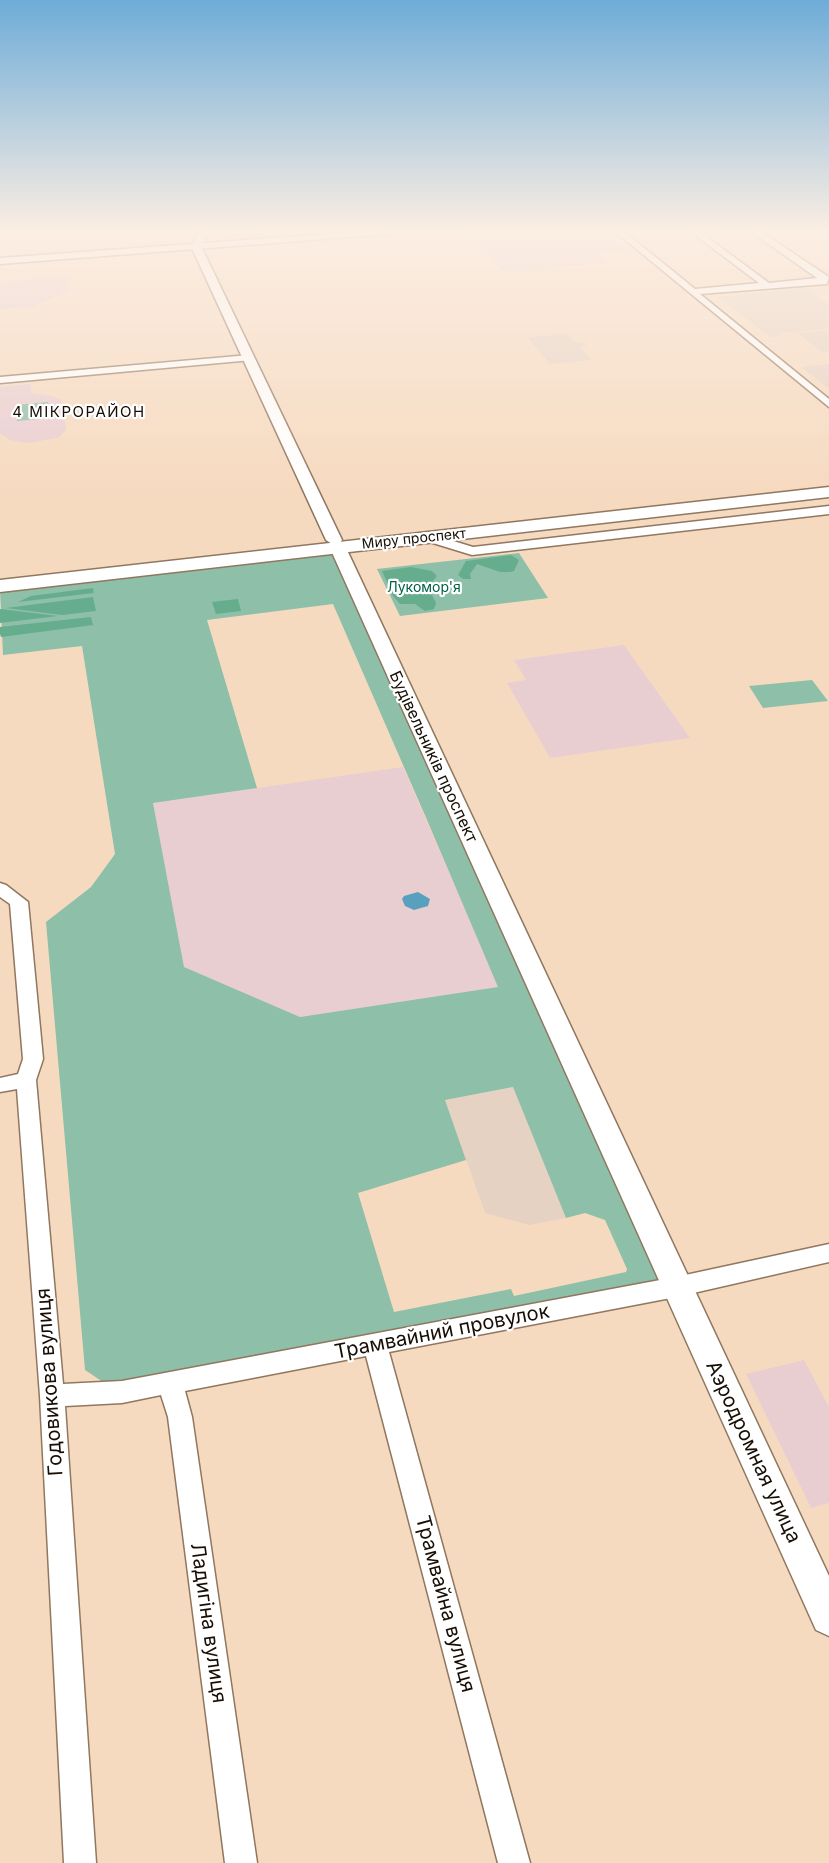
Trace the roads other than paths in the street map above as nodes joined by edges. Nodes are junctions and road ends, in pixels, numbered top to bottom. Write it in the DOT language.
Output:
graph roads {
  1 [pos="229,316"];
  2 [pos="721,316"];
  3 [pos="249,358"];
  4 [pos="0,380"];
  5 [pos="829,404"];
  6 [pos="829,484"];
  7 [pos="829,492"];
  8 [pos="829,510"];
  9 [pos="427,537"];
  10 [pos="336,544"];
  11 [pos="0,577"];
  12 [pos="0,586"];
  13 [pos="0,889"];
  14 [pos="26,1080"];
  15 [pos="0,1085"];
  16 [pos="829,1253"];
  17 [pos="676,1287"];
  18 [pos="375,1344"];
  19 [pos="170,1383"];
  20 [pos="52,1395"];
  21 [pos="829,1617"];
  22 [pos="80,1863"];
  23 [pos="241,1863"];
  24 [pos="514,1863"];
  1 -- 3 [label="main road, Будівельників проспект"];
  2 -- 5 [label="street"];
  3 -- 4 [label="street"];
  3 -- 10 [label="main road, Будівельників проспект"];
  6 -- 10 [label="highway, Миру проспект"];
  7 -- 9 [label="highway, Миру проспект"];
  8 -- 9 [label="street"];
  9 -- 10 [label="highway, Миру проспект"];
  10 -- 11 [label="highway, Миру проспект"];
  10 -- 12 [label="highway, Миру проспект"];
  10 -- 17 [label="main road, Будівельників проспект"];
  13 -- 14 [label="street, Годовикова вулиця"];
  14 -- 15 [label="street"];
  14 -- 20 [label="street, Годовикова вулиця"];
  16 -- 17 [label="street, Трамвайний провулок"];
  17 -- 18 [label="street, Трамвайний провулок"];
  17 -- 21 [label="main road, Аэродромная улица"];
  18 -- 19 [label="street, Трамвайний провулок"];
  18 -- 24 [label="street, Трамвайна вулиця"];
  19 -- 20 [label="street, Трамвайний провулок"];
  19 -- 23 [label="street, Ладигіна вулиця"];
  20 -- 22 [label="street, Годовикова вулиця"];
}
